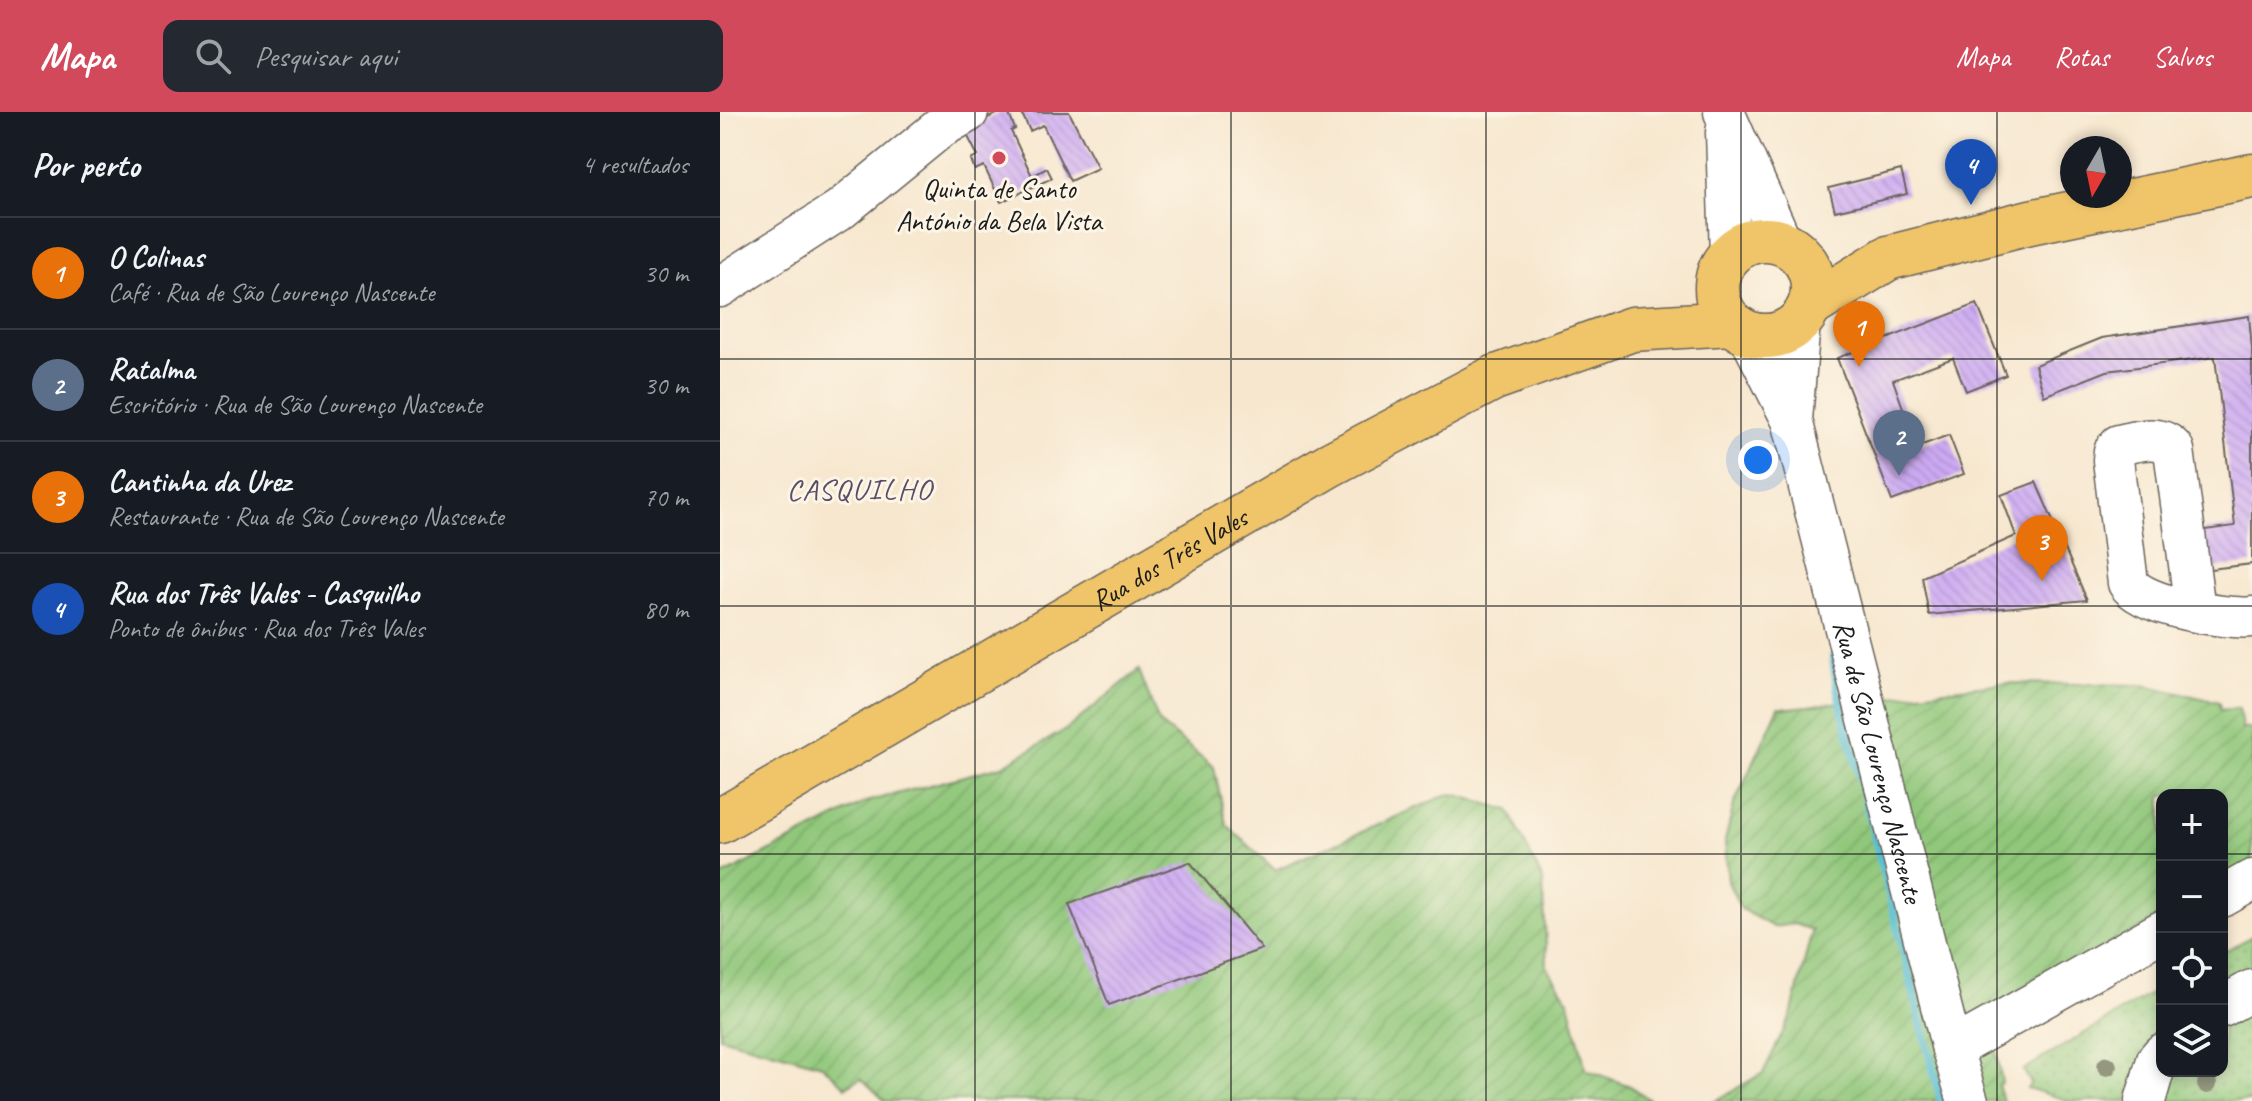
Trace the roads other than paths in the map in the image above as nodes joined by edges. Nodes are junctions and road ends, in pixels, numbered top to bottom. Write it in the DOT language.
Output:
graph roads {
  1 [pos="968,112"];
  2 [pos="1725,116"];
  3 [pos="2252,176"];
  4 [pos="1790,248"];
  5 [pos="1888,258"];
  6 [pos="1725,263"];
  7 [pos="720,287"];
  8 [pos="1805,313"];
  9 [pos="1740,328"];
  10 [pos="1632,329"];
  11 [pos="1792,420"];
  12 [pos="2195,610"];
  13 [pos="2252,617"];
  14 [pos="720,821"];
  15 [pos="2252,880"];
  16 [pos="2228,894"];
  17 [pos="2158,933"];
  18 [pos="2252,990"];
  19 [pos="2226,1005"];
  20 [pos="1952,1049"];
  21 [pos="2156,1063"];
  22 [pos="1968,1101"];
  23 [pos="2145,1101"];
  1 -- 7 [label="street"];
  2 -- 4 [label="street"];
  2 -- 6 [label="street"];
  3 -- 5 [label="main road, Rua dos Três Vales"];
  4 -- 5 [label="main road, Rua dos Três Vales"];
  4 -- 6 [label="main road, Rua dos Três Vales"];
  4 -- 8 [label="main road"];
  5 -- 8 [label="main road, Rua dos Três Vales"];
  6 -- 9 [label="main road"];
  6 -- 10 [label="main road, Rua dos Três Vales"];
  8 -- 9 [label="main road, Rua dos Três Vales"];
  8 -- 11 [label="street, Rua de São Lourenço Nascente"];
  9 -- 10 [label="main road, Rua dos Três Vales"];
  9 -- 11 [label="street, Rua de São Lourenço Nascente"];
  10 -- 14 [label="main road, Rua dos Três Vales"];
  11 -- 20 [label="street, Rua de São Lourenço Nascente"];
  12 -- 13 [label="street"];
  15 -- 16 [label="street"];
  17 -- 20 [label="street"];
  18 -- 19 [label="street"];
  20 -- 22 [label="street, Rua de São Lourenço Nascente"];
  21 -- 23 [label="street"];
}
